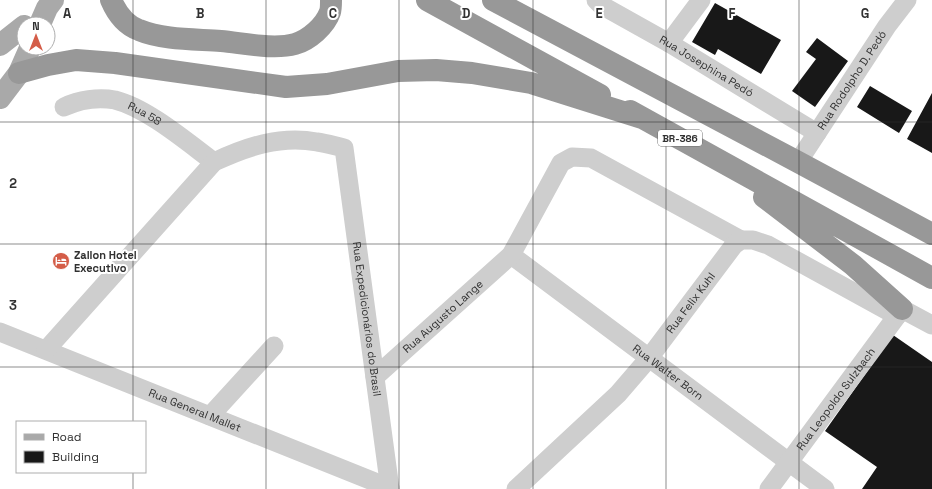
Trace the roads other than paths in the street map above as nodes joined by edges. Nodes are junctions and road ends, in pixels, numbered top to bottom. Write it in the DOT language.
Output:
graph roads {
  1 [pos="111,0"];
  2 [pos="331,0"];
  3 [pos="427,0"];
  4 [pos="493,0"];
  5 [pos="523,0"];
  6 [pos="596,0"];
  7 [pos="701,0"];
  8 [pos="907,0"];
  9 [pos="552,31"];
  10 [pos="16,32"];
  11 [pos="669,43"];
  12 [pos="0,45"];
  13 [pos="26,56"];
  14 [pos="19,73"];
  15 [pos="0,98"];
  16 [pos="64,107"];
  17 [pos="642,118"];
  18 [pos="817,133"];
  19 [pos="719,159"];
  20 [pos="214,162"];
  21 [pos="798,162"];
  22 [pos="932,234"];
  23 [pos="741,240"];
  24 [pos="511,255"];
  25 [pos="932,278"];
  26 [pos="899,312"];
  27 [pos="932,325"];
  28 [pos="0,332"];
  29 [pos="274,346"];
  30 [pos="46,350"];
  31 [pos="649,358"];
  32 [pos="375,378"];
  33 [pos="210,416"];
  34 [pos="789,462"];
  35 [pos="390,488"];
  36 [pos="516,489"];
  37 [pos="769,489"];
  38 [pos="825,489"];
  1 -- 2 [label="highway"];
  3 -- 17 [label="highway, BR-386"];
  4 -- 9 [label="highway"];
  5 -- 9 [label="highway"];
  6 -- 11 [label="street, Rua Josephina Pedó"];
  7 -- 11 [label="street"];
  8 -- 18 [label="street, Rua Rodolpho D. Pedó"];
  9 -- 21 [label="highway"];
  10 -- 12 [label="main road"];
  11 -- 18 [label="street, Rua Josephina Pedó"];
  13 -- 14 [label="main road"];
  14 -- 15 [label="main road"];
  14 -- 17 [label="highway"];
  16 -- 20 [label="street, Rua 58"];
  17 -- 19 [label="highway, BR-386"];
  18 -- 21 [label="street, Rua Rodolpho D. Pedó"];
  19 -- 25 [label="highway, BR-386"];
  19 -- 26 [label="highway"];
  20 -- 30 [label="street"];
  20 -- 32 [label="street, Rua Expedicionários do Brasil"];
  21 -- 22 [label="highway"];
  23 -- 24 [label="street, Rua Augusto Lange"];
  23 -- 26 [label="street"];
  23 -- 31 [label="street, Rua Felix Kuhl"];
  24 -- 31 [label="street, Rua Walter Born"];
  24 -- 32 [label="street, Rua Augusto Lange"];
  26 -- 27 [label="street"];
  26 -- 34 [label="street, Rua Leopoldo Sulzbach"];
  28 -- 30 [label="street, Rua General Mallet"];
  29 -- 33 [label="street"];
  30 -- 33 [label="street, Rua General Mallet"];
  31 -- 34 [label="street, Rua Walter Born"];
  31 -- 36 [label="street, Rua Felix Kuhl"];
  32 -- 35 [label="street, Rua Expedicionários do Brasil"];
  33 -- 35 [label="street, Rua General Mallet"];
  34 -- 37 [label="street, Rua Leopoldo Sulzbach"];
  34 -- 38 [label="street, Rua Walter Born"];
}
